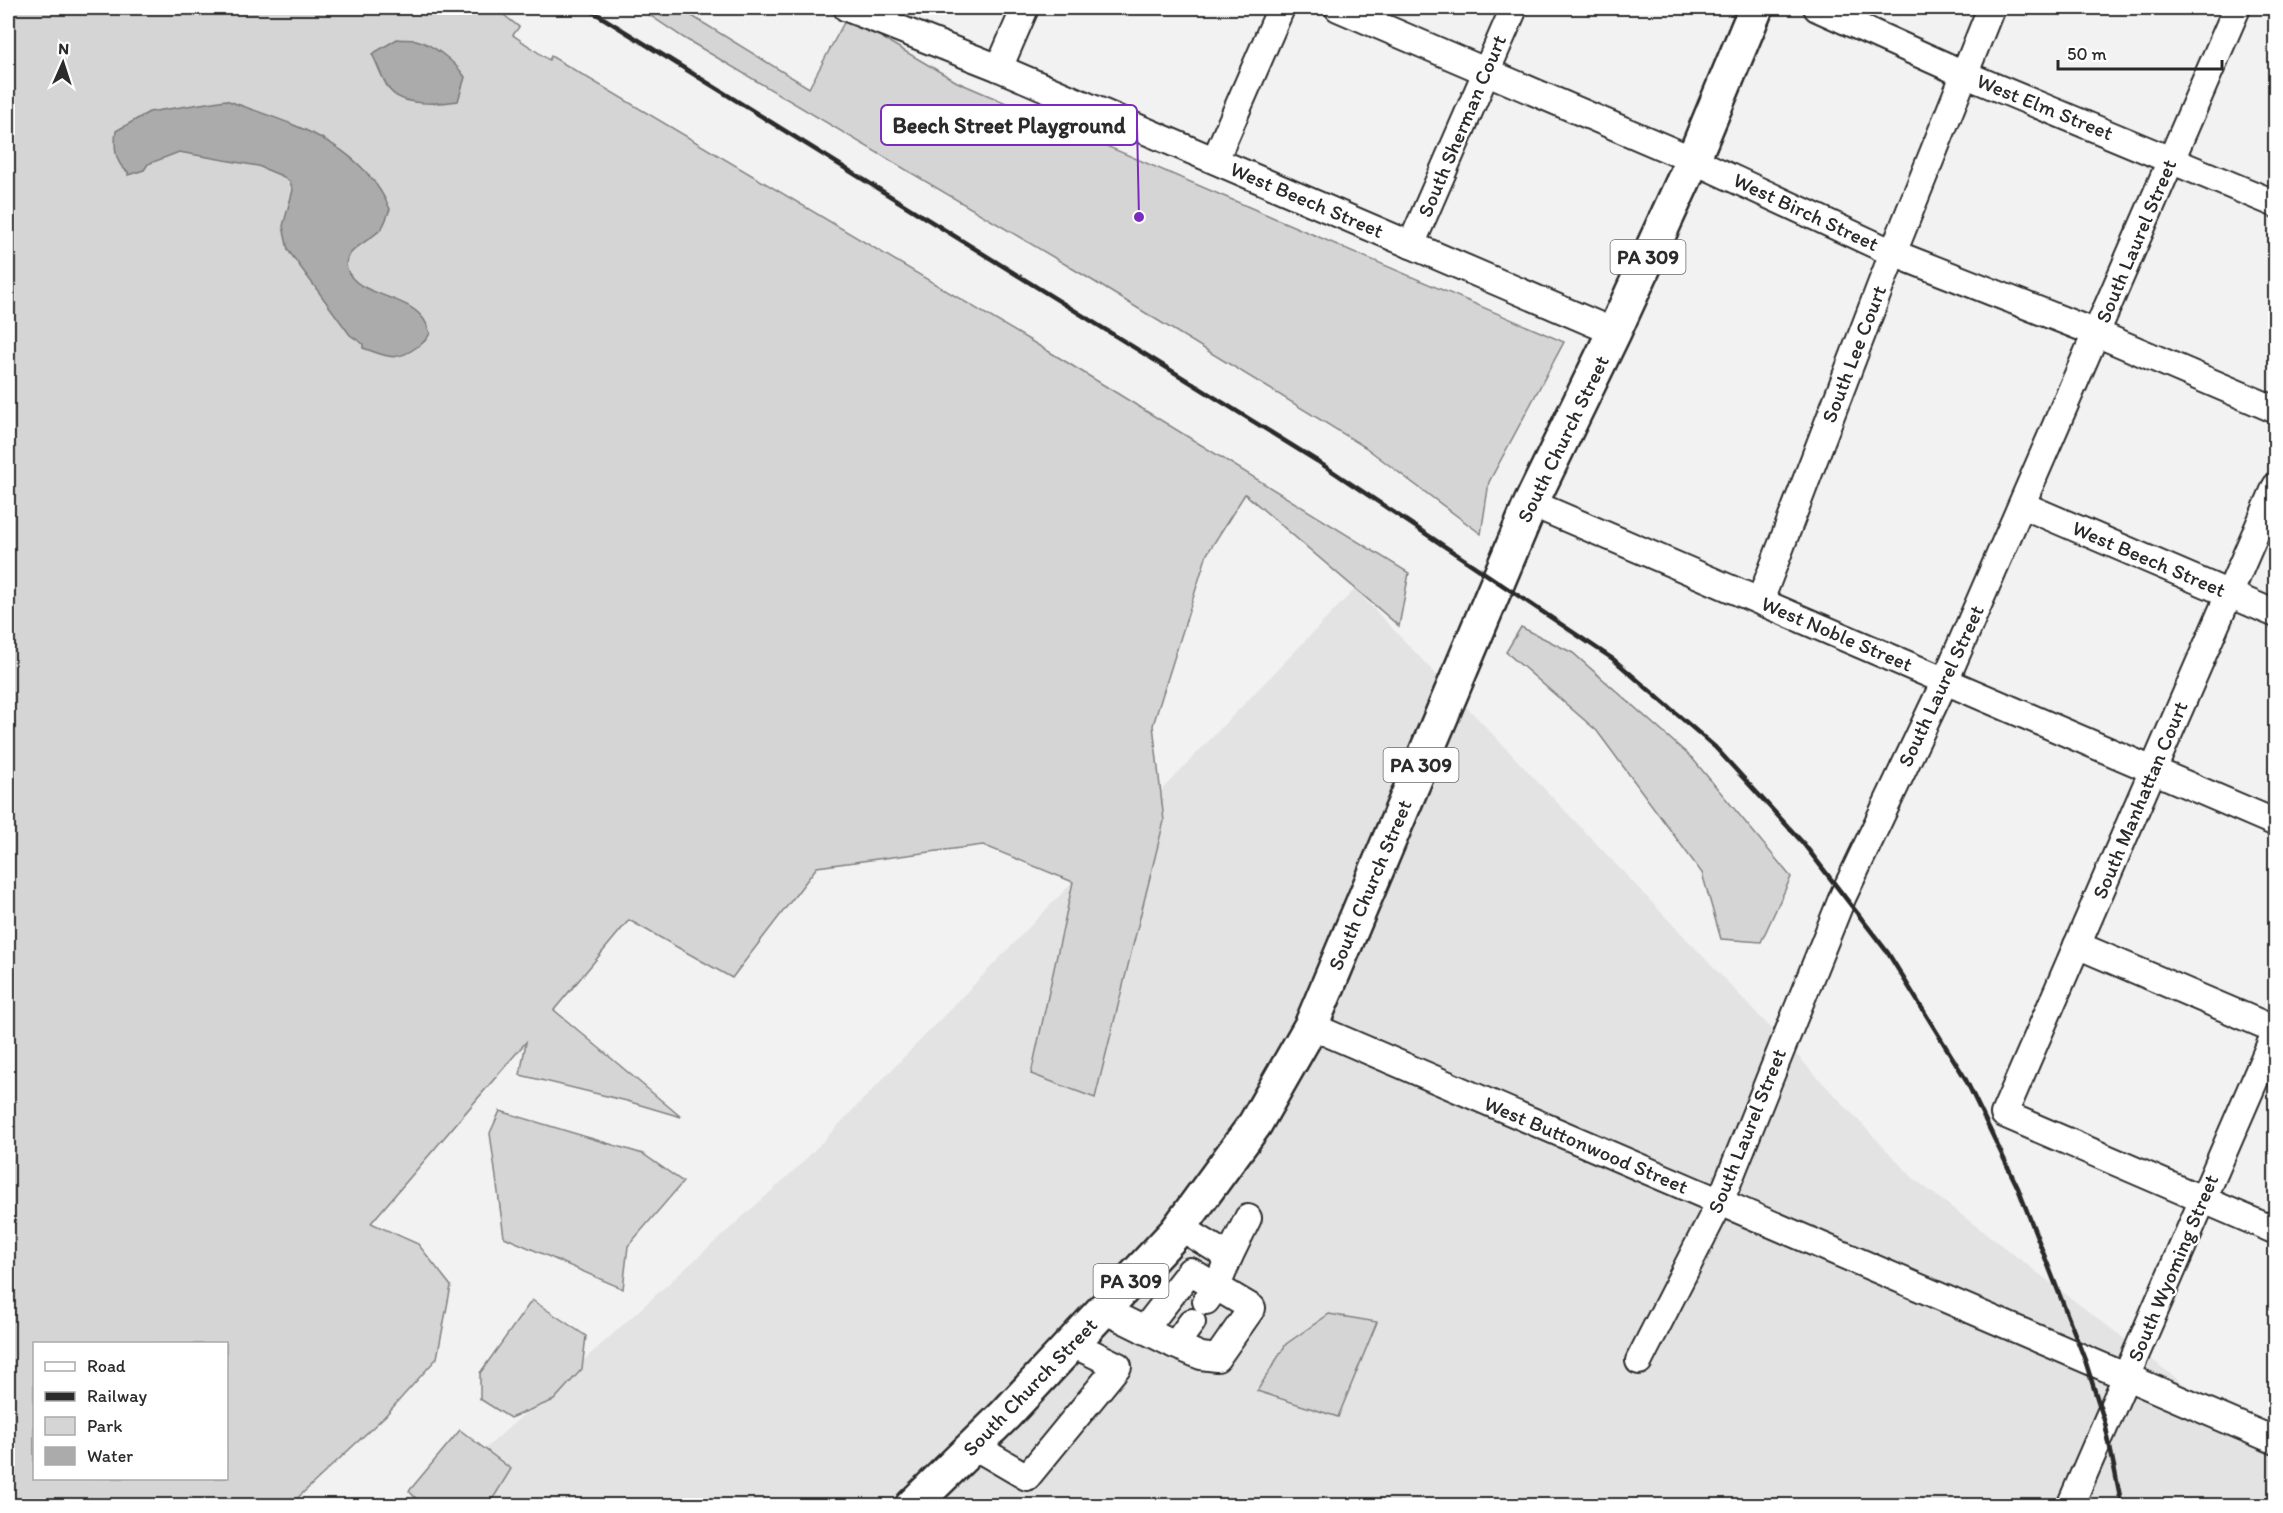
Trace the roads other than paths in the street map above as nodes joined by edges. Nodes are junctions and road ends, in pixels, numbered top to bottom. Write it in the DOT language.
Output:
graph roads {
  1 [pos="847,8"];
  2 [pos="1025,8"];
  3 [pos="1281,8"];
  4 [pos="1338,8"];
  5 [pos="1514,8"];
  6 [pos="1756,8"];
  7 [pos="1817,8"];
  8 [pos="1991,8"];
  9 [pos="2237,8"];
  10 [pos="999,68"];
  11 [pos="1486,71"];
  12 [pos="1964,74"];
  13 [pos="2171,159"];
  14 [pos="1215,160"];
  15 [pos="1693,160"];
  16 [pos="2276,204"];
  17 [pos="1411,244"];
  18 [pos="1893,253"];
  19 [pos="1614,332"];
  20 [pos="2096,333"];
  21 [pos="2276,410"];
  22 [pos="2276,486"];
  23 [pos="1531,503"];
  24 [pos="2022,505"];
  25 [pos="2229,594"];
  26 [pos="1760,601"];
  27 [pos="2276,614"];
  28 [pos="1945,681"];
  29 [pos="2152,770"];
  30 [pos="2276,823"];
  31 [pos="2077,945"];
  32 [pos="1311,1026"];
  33 [pos="2276,1031"];
  34 [pos="2203,1200"];
  35 [pos="1720,1202"];
  36 [pos="1248,1218"];
  37 [pos="1180,1227"];
  38 [pos="2276,1231"];
  39 [pos="1229,1257"];
  40 [pos="1205,1303"];
  41 [pos="1104,1310"];
  42 [pos="1144,1330"];
  43 [pos="1073,1344"];
  44 [pos="1175,1345"];
  45 [pos="1639,1361"];
  46 [pos="2126,1377"];
  47 [pos="2276,1441"];
  48 [pos="974,1446"];
  49 [pos="912,1506"];
  50 [pos="2070,1506"];
  1 -- 10 [label="street, West Beech Street"];
  2 -- 10 [label="street"];
  3 -- 14 [label="street"];
  4 -- 11 [label="street, West Birch Street"];
  5 -- 11 [label="street, South Sherman Court"];
  6 -- 15 [label="highway, South Church Street / PA 309"];
  7 -- 12 [label="street, West Elm Street"];
  8 -- 12 [label="street, South Lee Court"];
  9 -- 13 [label="street, South Laurel Street"];
  10 -- 14 [label="street, West Beech Street"];
  11 -- 15 [label="street, West Birch Street"];
  11 -- 17 [label="street, South Sherman Court"];
  12 -- 13 [label="street, West Elm Street"];
  12 -- 18 [label="street, South Lee Court"];
  13 -- 16 [label="street, West Elm Street"];
  13 -- 20 [label="street, South Laurel Street"];
  14 -- 17 [label="street, West Beech Street"];
  15 -- 18 [label="street, West Birch Street"];
  15 -- 19 [label="highway, South Church Street / PA 309"];
  17 -- 19 [label="street, West Beech Street"];
  18 -- 20 [label="street, West Birch Street"];
  18 -- 26 [label="street, South Lee Court"];
  19 -- 23 [label="highway, South Church Street / PA 309"];
  20 -- 21 [label="street, West Birch Street"];
  20 -- 24 [label="street, South Laurel Street"];
  22 -- 25 [label="street, South Manhattan Court"];
  23 -- 26 [label="street, West Noble Street"];
  23 -- 32 [label="highway, South Church Street / PA 309"];
  24 -- 25 [label="street, West Beech Street"];
  24 -- 28 [label="street, South Laurel Street"];
  25 -- 27 [label="street, West Beech Street"];
  25 -- 29 [label="street, South Manhattan Court"];
  26 -- 28 [label="street, West Noble Street"];
  28 -- 29 [label="street, West Noble Street"];
  28 -- 35 [label="street, South Laurel Street"];
  29 -- 30 [label="street, West Noble Street"];
  29 -- 31 [label="street, South Manhattan Court"];
  31 -- 33 [label="street"];
  31 -- 34 [label="street, South Manhattan Court"];
  32 -- 35 [label="street, West Buttonwood Street"];
  32 -- 37 [label="highway, South Church Street / PA 309"];
  33 -- 34 [label="street, South Wyoming Street"];
  34 -- 38 [label="street"];
  34 -- 46 [label="street, South Wyoming Street"];
  35 -- 45 [label="street, South Laurel Street"];
  35 -- 46 [label="street, West Buttonwood Street"];
  36 -- 39 [label="street"];
  37 -- 39 [label="street"];
  37 -- 41 [label="highway, South Church Street / PA 309"];
  39 -- 40 [label="street"];
  40 -- 42 [label="street"];
  40 -- 44 [label="street"];
  40 -- 44 [label="street"];
  41 -- 42 [label="street"];
  41 -- 43 [label="highway, South Church Street / PA 309"];
  42 -- 44 [label="street"];
  43 -- 48 [label="highway, South Church Street / PA 309"];
  43 -- 48 [label="street"];
  46 -- 47 [label="street, West Buttonwood Street"];
  46 -- 50 [label="street, South Wyoming Street"];
  48 -- 49 [label="highway, South Church Street / PA 309"];
}
